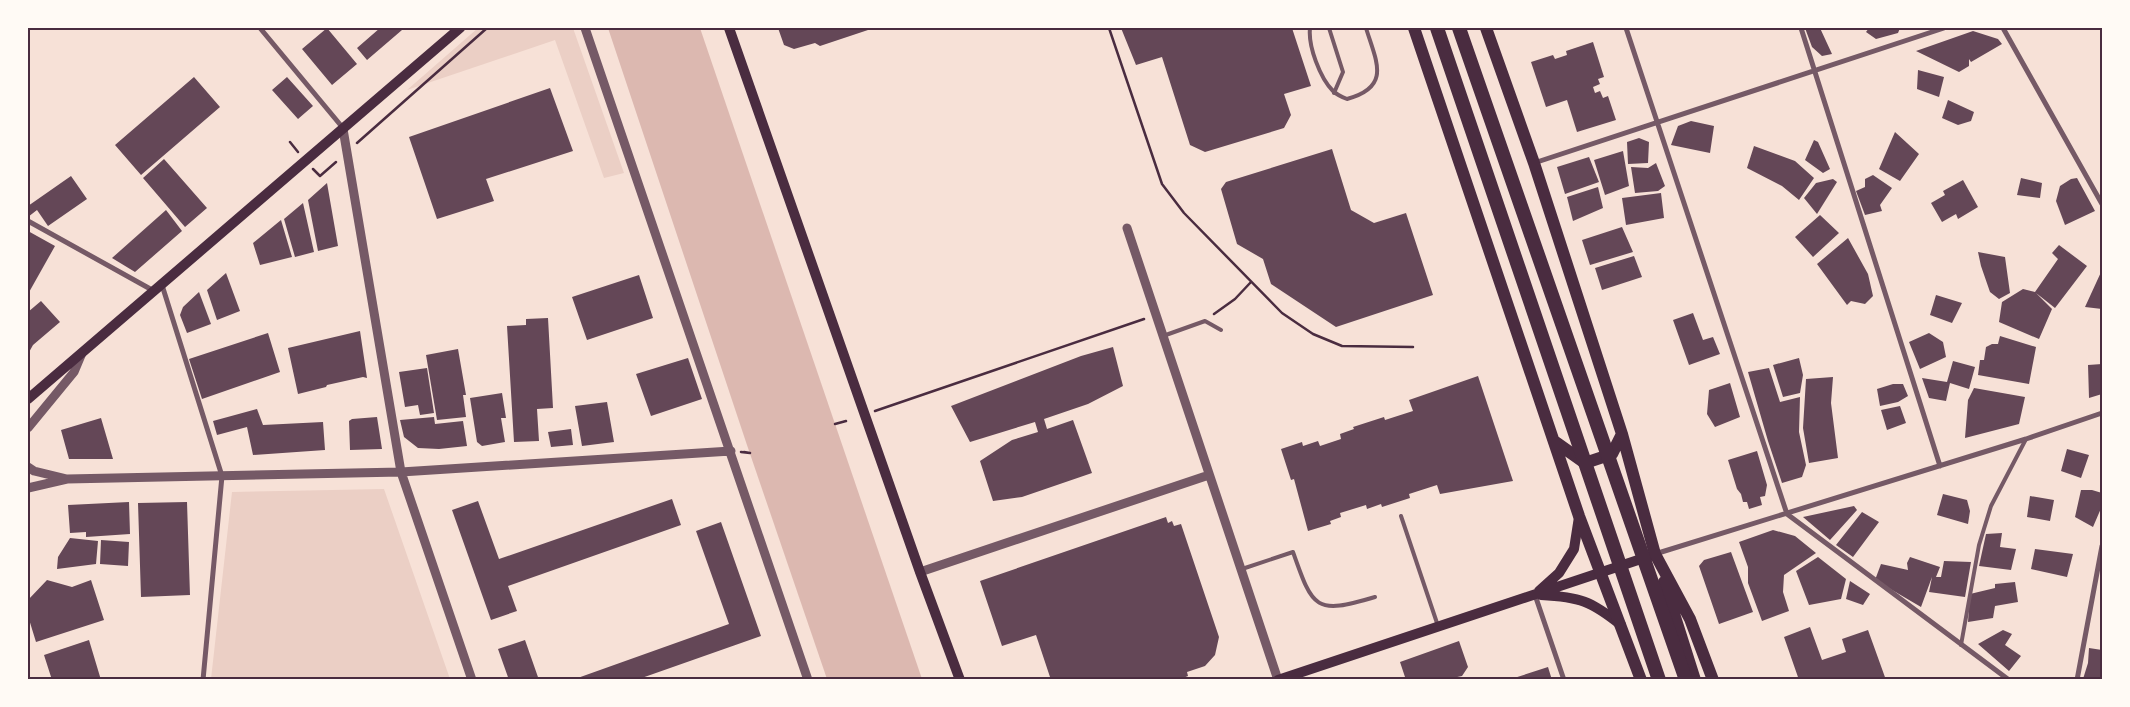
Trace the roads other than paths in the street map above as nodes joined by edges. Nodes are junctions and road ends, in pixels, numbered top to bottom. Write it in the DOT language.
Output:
graph roads {
  1 [pos="260,28"];
  2 [pos="460,28"];
  3 [pos="585,28"];
  4 [pos="729,28"];
  5 [pos="1310,28"];
  6 [pos="1329,28"];
  7 [pos="1366,28"];
  8 [pos="1414,28"];
  9 [pos="1437,28"];
  10 [pos="1459,28"];
  11 [pos="1486,28"];
  12 [pos="1626,28"];
  13 [pos="1801,28"];
  14 [pos="1944,28"];
  15 [pos="2004,28"];
  16 [pos="1814,70"];
  17 [pos="1334,93"];
  18 [pos="1658,122"];
  19 [pos="343,129"];
  20 [pos="1534,163"];
  21 [pos="2102,204"];
  22 [pos="28,221"];
  23 [pos="1127,228"];
  24 [pos="158,288"];
  25 [pos="1220,330"];
  26 [pos="1163,336"];
  27 [pos="82,353"];
  28 [pos="28,400"];
  29 [pos="2102,413"];
  30 [pos="28,427"];
  31 [pos="1622,434"];
  32 [pos="2026,439"];
  33 [pos="1554,441"];
  34 [pos="731,451"];
  35 [pos="1940,466"];
  36 [pos="28,467"];
  37 [pos="401,472"];
  38 [pos="1209,475"];
  39 [pos="222,476"];
  40 [pos="67,479"];
  41 [pos="28,488"];
  42 [pos="1787,514"];
  43 [pos="1401,516"];
  44 [pos="1580,516"];
  45 [pos="2102,546"];
  46 [pos="1655,554"];
  47 [pos="1241,570"];
  48 [pos="920,572"];
  49 [pos="1602,572"];
  50 [pos="1535,594"];
  51 [pos="1374,597"];
  52 [pos="1438,626"];
  53 [pos="1623,626"];
  54 [pos="1961,645"];
  55 [pos="203,680"];
  56 [pos="472,680"];
  57 [pos="808,680"];
  58 [pos="960,680"];
  59 [pos="1278,680"];
  60 [pos="1564,680"];
  61 [pos="1641,680"];
  62 [pos="1659,680"];
  63 [pos="1686,680"];
  64 [pos="1695,680"];
  65 [pos="1713,680"];
  66 [pos="2009,680"];
  67 [pos="2077,680"];
  1 -- 19 [label="street"];
  2 -- 19 [label="main road"];
  3 -- 34 [label="street"];
  4 -- 48 [label="main road"];
  5 -- 17 [label="lane"];
  6 -- 17 [label="lane"];
  7 -- 17 [label="lane"];
  8 -- 33 [label="main road"];
  9 -- 62 [label="highway"];
  10 -- 63 [label="highway"];
  11 -- 20 [label="main road"];
  12 -- 18 [label="street"];
  13 -- 16 [label="street"];
  14 -- 16 [label="street"];
  15 -- 21 [label="street"];
  16 -- 18 [label="street"];
  16 -- 35 [label="street"];
  18 -- 20 [label="street"];
  18 -- 42 [label="street"];
  19 -- 24 [label="main road"];
  19 -- 37 [label="street"];
  20 -- 31 [label="main road"];
  22 -- 24 [label="street"];
  23 -- 26 [label="street"];
  24 -- 27 [label="main road"];
  24 -- 39 [label="street"];
  25 -- 26 [label="lane"];
  26 -- 38 [label="street"];
  27 -- 28 [label="main road"];
  27 -- 30 [label="street"];
  29 -- 32 [label="street"];
  31 -- 33 [label="main road"];
  31 -- 46 [label="main road"];
  32 -- 35 [label="street"];
  32 -- 54 [label="lane"];
  33 -- 44 [label="main road"];
  34 -- 37 [label="street"];
  34 -- 57 [label="street"];
  35 -- 42 [label="street"];
  36 -- 40 [label="street"];
  37 -- 39 [label="street"];
  37 -- 56 [label="street"];
  38 -- 47 [label="street"];
  38 -- 48 [label="street"];
  39 -- 40 [label="street"];
  39 -- 55 [label="street"];
  40 -- 41 [label="street"];
  42 -- 46 [label="street"];
  42 -- 54 [label="street"];
  43 -- 52 [label="lane"];
  44 -- 49 [label="main road"];
  44 -- 50 [label="main road"];
  45 -- 67 [label="street"];
  46 -- 49 [label="main road"];
  46 -- 64 [label="main road"];
  46 -- 65 [label="main road"];
  47 -- 51 [label="lane"];
  47 -- 59 [label="street"];
  48 -- 58 [label="main road"];
  49 -- 50 [label="main road"];
  49 -- 53 [label="main road"];
  50 -- 52 [label="main road"];
  50 -- 53 [label="main road"];
  50 -- 60 [label="street"];
  52 -- 59 [label="main road"];
  53 -- 61 [label="main road"];
  54 -- 66 [label="street"];
}
